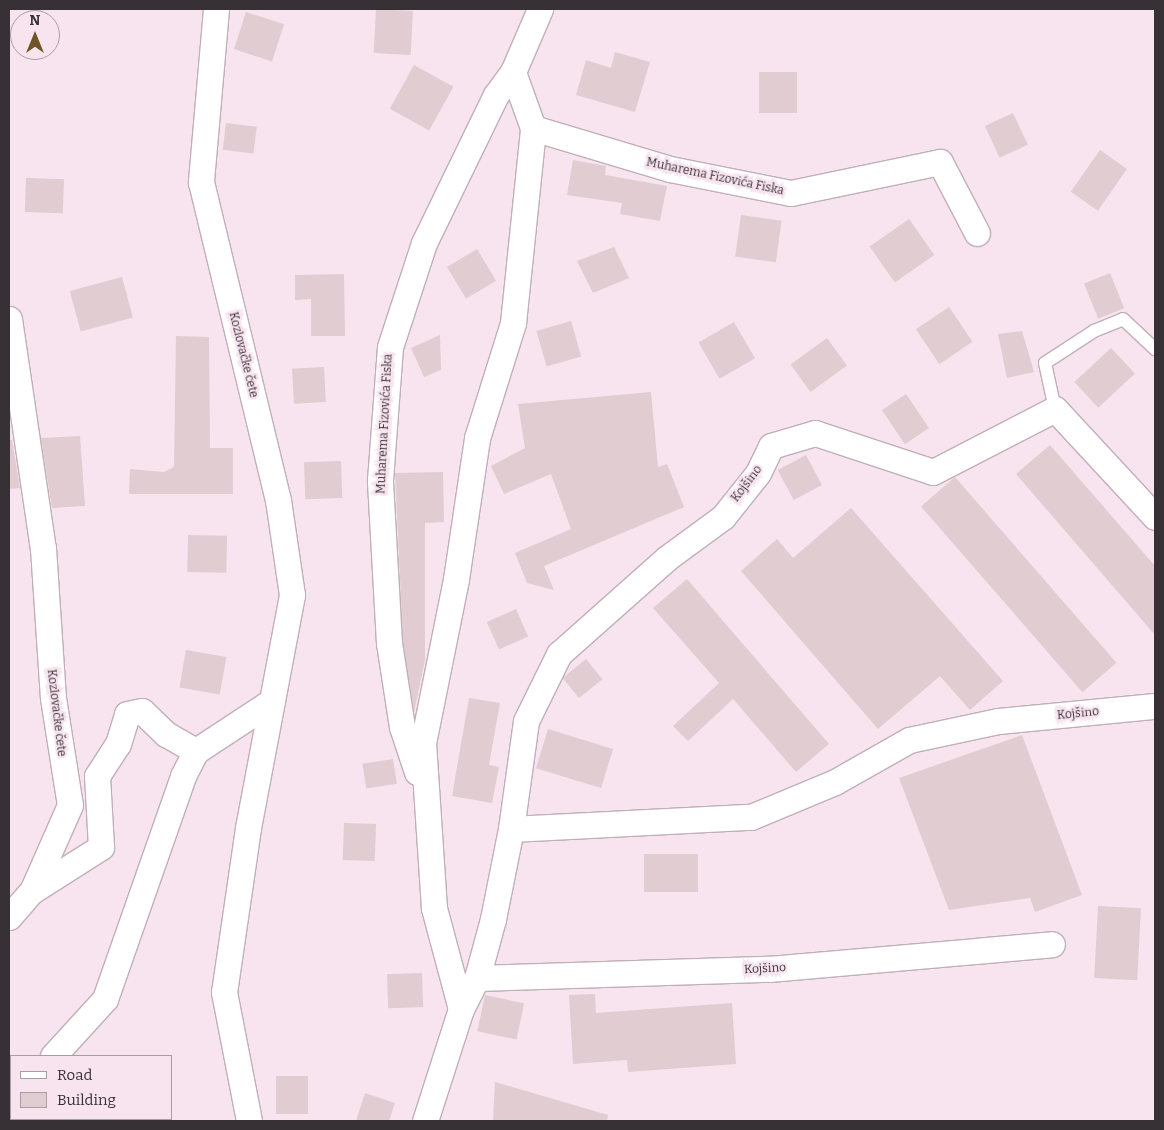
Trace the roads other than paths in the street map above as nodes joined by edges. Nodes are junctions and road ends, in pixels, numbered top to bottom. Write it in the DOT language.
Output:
graph roads {
  1 [pos="216,9"];
  2 [pos="540,9"];
  3 [pos="513,72"];
  4 [pos="532,128"];
  5 [pos="977,233"];
  6 [pos="9,319"];
  7 [pos="1155,350"];
  8 [pos="1055,409"];
  9 [pos="1155,517"];
  10 [pos="272,701"];
  11 [pos="1155,706"];
  12 [pos="196,751"];
  13 [pos="426,798"];
  14 [pos="511,829"];
  15 [pos="32,891"];
  16 [pos="9,917"];
  17 [pos="1052,944"];
  18 [pos="477,978"];
  19 [pos="461,1009"];
  20 [pos="54,1055"];
  21 [pos="249,1121"];
  22 [pos="425,1121"];
  1 -- 10 [label="street, Kozlovačke čete"];
  2 -- 3 [label="street, Muharema Fizovića Fiska"];
  3 -- 4 [label="street, Muharema Fizovića Fiska"];
  3 -- 13 [label="street, Muharema Fizovića Fiska"];
  4 -- 5 [label="street, Muharema Fizovića Fiska"];
  4 -- 13 [label="street, Muharema Fizovića Fiska"];
  6 -- 15 [label="street, Kozlovačke čete"];
  7 -- 8 [label="lane"];
  8 -- 9 [label="street"];
  8 -- 14 [label="street, Kojšino"];
  10 -- 12 [label="street"];
  10 -- 21 [label="street, Kozlovačke čete"];
  11 -- 14 [label="street, Kojšino"];
  12 -- 15 [label="street, Kozlovačke čete"];
  12 -- 20 [label="street"];
  13 -- 19 [label="street, Muharema Fizovića Fiska"];
  14 -- 18 [label="street, Kojšino"];
  15 -- 16 [label="street, Kozlovačke čete"];
  17 -- 18 [label="street, Kojšino"];
  18 -- 19 [label="street, Kojšino"];
  19 -- 22 [label="street, Kojšino"];
}
